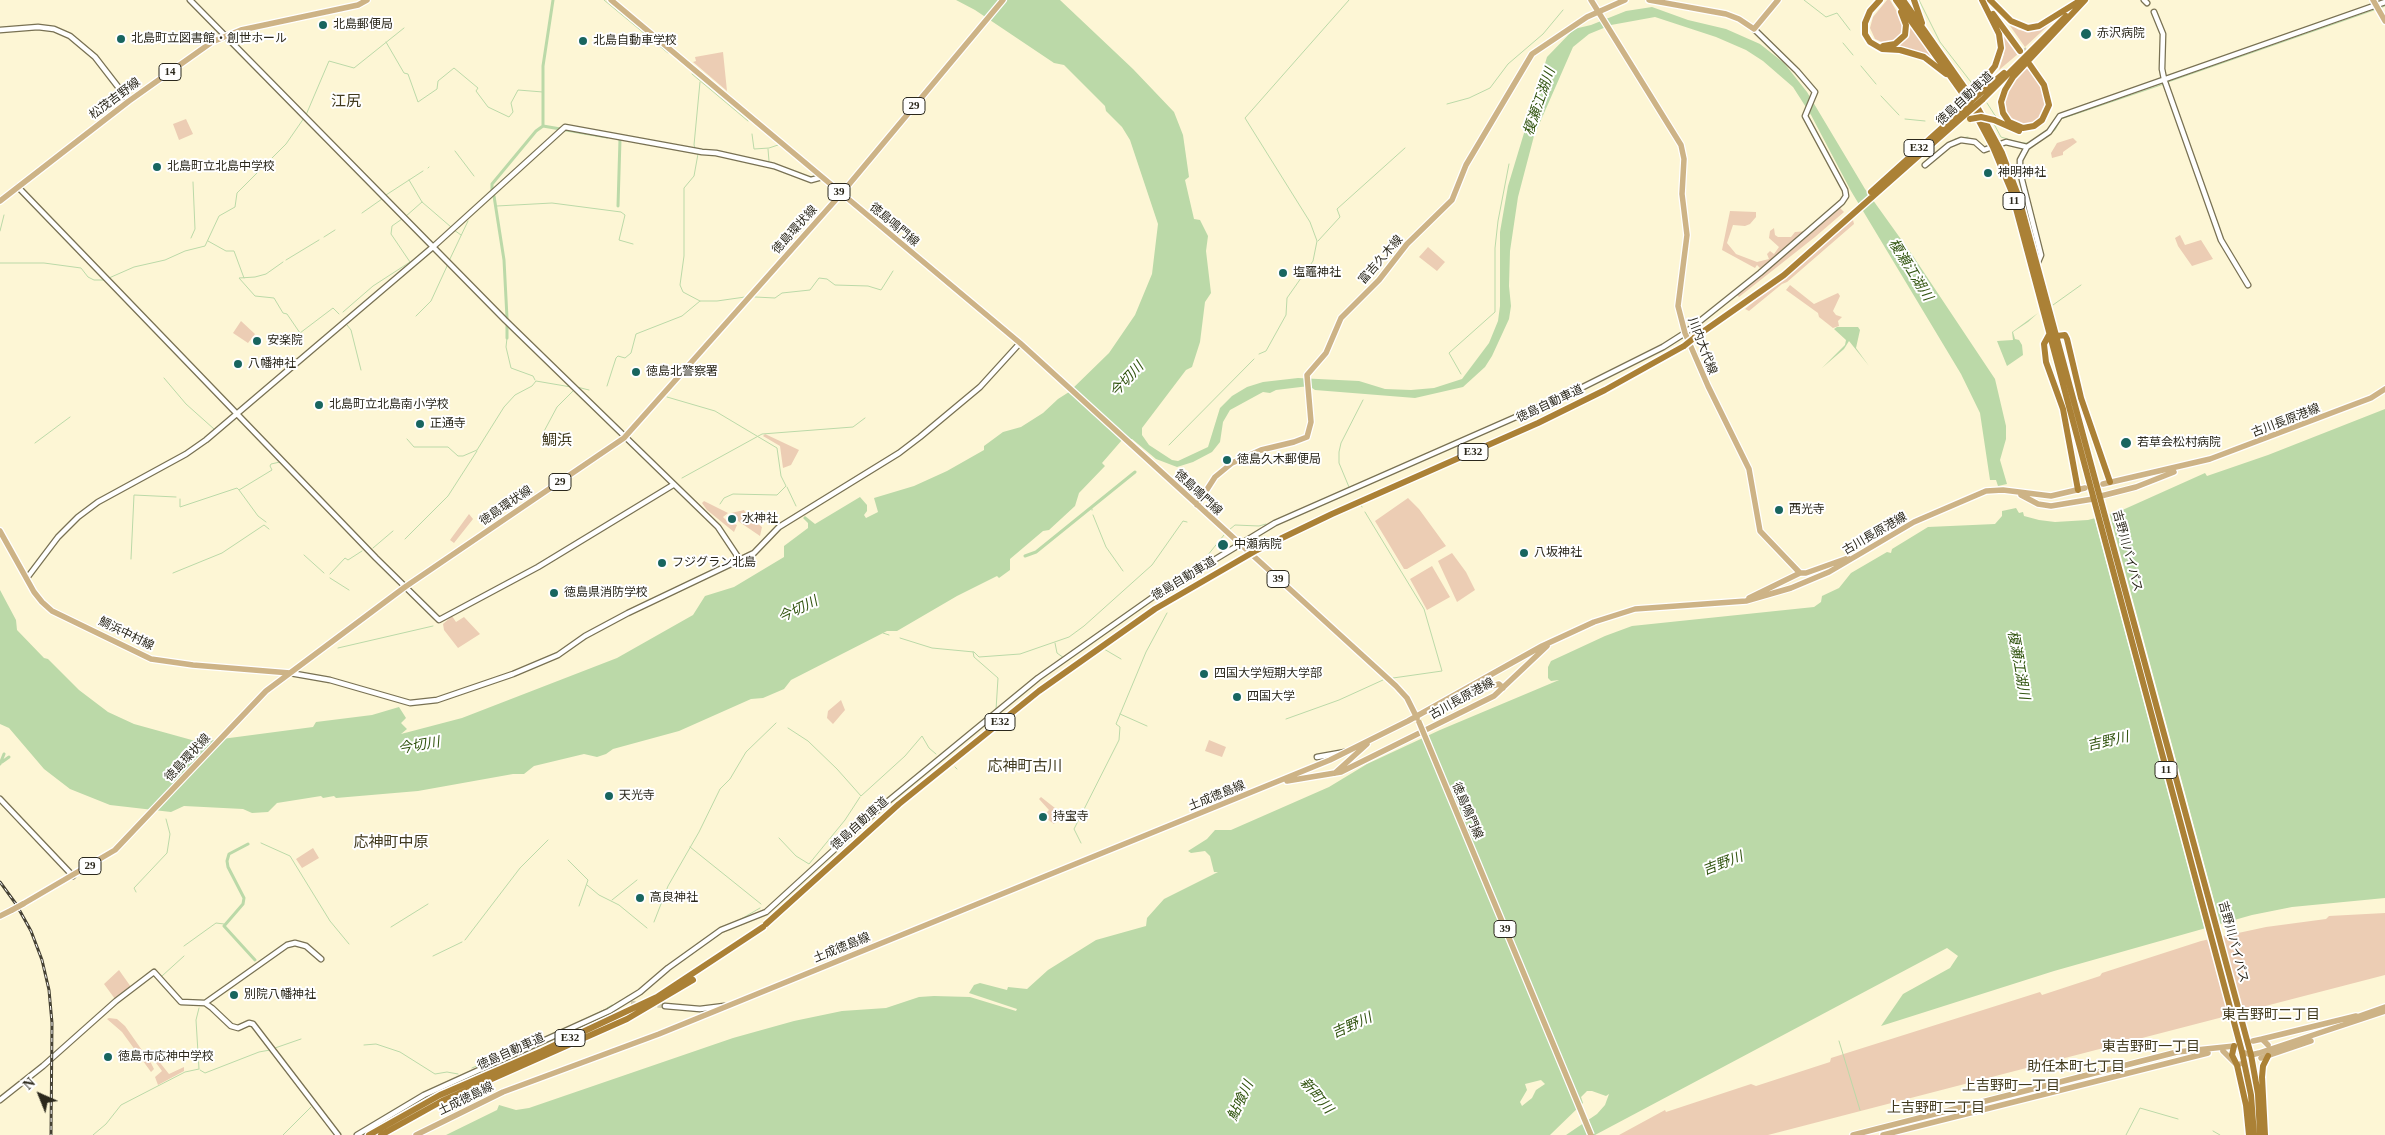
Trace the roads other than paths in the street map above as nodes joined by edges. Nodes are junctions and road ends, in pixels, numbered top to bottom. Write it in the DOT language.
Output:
graph roads {
  1 [pos="190,0"];
  2 [pos="367,0"];
  3 [pos="611,0"];
  4 [pos="1003,0"];
  5 [pos="1591,0"];
  6 [pos="1625,0"];
  7 [pos="1649,0"];
  8 [pos="1778,0"];
  9 [pos="1880,0"];
  10 [pos="1884,0"];
  11 [pos="1896,0"];
  12 [pos="1903,0"];
  13 [pos="1914,0"];
  14 [pos="1982,0"];
  15 [pos="1989,0"];
  16 [pos="2082,0"];
  17 [pos="2385,2"];
  18 [pos="2377,5"];
  19 [pos="1596,12"];
  20 [pos="2154,12"];
  21 [pos="2385,21"];
  22 [pos="1754,29"];
  23 [pos="0,30"];
  24 [pos="1924,30"];
  25 [pos="225,36"];
  26 [pos="1955,82"];
  27 [pos="2165,82"];
  28 [pos="1978,95"];
  29 [pos="129,101"];
  30 [pos="1966,111"];
  31 [pos="1996,146"];
  32 [pos="2027,147"];
  33 [pos="1925,165"];
  34 [pos="822,178"];
  35 [pos="18,187"];
  36 [pos="1875,191"];
  37 [pos="841,194"];
  38 [pos="0,201"];
  39 [pos="434,246"];
  40 [pos="2038,262"];
  41 [pos="2248,285"];
  42 [pos="1686,333"];
  43 [pos="2054,334"];
  44 [pos="1020,344"];
  45 [pos="2045,360"];
  46 [pos="2058,364"];
  47 [pos="2385,389"];
  48 [pos="237,414"];
  49 [pos="624,438"];
  50 [pos="2192,465"];
  51 [pos="2107,483"];
  52 [pos="673,485"];
  53 [pos="2081,489"];
  54 [pos="2015,492"];
  55 [pos="2093,498"];
  56 [pos="2102,500"];
  57 [pos="1197,506"];
  58 [pos="0,530"];
  59 [pos="1240,544"];
  60 [pos="1862,553"];
  61 [pos="740,560"];
  62 [pos="1800,573"];
  63 [pos="28,578"];
  64 [pos="1173,585"];
  65 [pos="405,587"];
  66 [pos="1153,597"];
  67 [pos="1746,601"];
  68 [pos="1554,640"];
  69 [pos="290,673"];
  70 [pos="1500,688"];
  71 [pos="1452,697"];
  72 [pos="1418,719"];
  73 [pos="1422,733"];
  74 [pos="1370,741"];
  75 [pos="1347,752"];
  76 [pos="1317,757"];
  77 [pos="1335,773"];
  78 [pos="1277,782"];
  79 [pos="0,799"];
  80 [pos="73,876"];
  81 [pos="0,916"];
  82 [pos="765,925"];
  83 [pos="321,960"];
  84 [pos="205,1003"];
  85 [pos="665,1006"];
  86 [pos="725,1006"];
  87 [pos="2385,1007"];
  88 [pos="2385,1011"];
  89 [pos="2378,1013"];
  90 [pos="2363,1014"];
  91 [pos="2262,1040"];
  92 [pos="2253,1041"];
  93 [pos="2268,1045"];
  94 [pos="2232,1046"];
  95 [pos="2223,1051"];
  96 [pos="2242,1052"];
  97 [pos="2250,1052"];
  98 [pos="2266,1055"];
  99 [pos="2239,1064"];
  100 [pos="2060,1090"];
  101 [pos="2014,1094"];
  102 [pos="0,1100"];
  103 [pos="338,1135"];
  104 [pos="356,1135"];
  105 [pos="370,1135"];
  106 [pos="381,1135"];
  107 [pos="416,1135"];
  108 [pos="1591,1135"];
  109 [pos="1854,1135"];
  110 [pos="1883,1135"];
  111 [pos="2249,1135"];
  112 [pos="2254,1135"];
  113 [pos="2260,1135"];
  114 [pos="2265,1135"];
  1 -- 25 [label="street"];
  2 -- 25 [label="main road, 松茂吉野線 / 14"];
  3 -- 34 [label="main road, 徳島鳴門線 / 39"];
  4 -- 37 [label="main road, 徳島環状線 / 29"];
  5 -- 19 [label="main road, 川内大代線"];
  6 -- 19 [label="main road, 富吉久木線"];
  7 -- 22 [label="main road"];
  8 -- 22 [label="main road"];
  9 -- 26 [label="highway"];
  10 -- 11 [label="highway"];
  11 -- 26 [label="highway, 吉野川バイパス / 11"];
  12 -- 24 [label="highway, 吉野川バイパス / 11"];
  13 -- 24 [label="highway"];
  14 -- 15 [label="highway"];
  14 -- 28 [label="highway"];
  15 -- 16 [label="highway"];
  16 -- 28 [label="highway, 徳島自動車道 / E32"];
  16 -- 30 [label="highway, bridge"];
  17 -- 18 [label="street"];
  18 -- 21 [label="main road"];
  18 -- 27 [label="street"];
  19 -- 42 [label="main road, 川内大代線"];
  19 -- 57 [label="main road, 富吉久木線"];
  20 -- 27 [label="street"];
  22 -- 42 [label="street"];
  23 -- 29 [label="street"];
  24 -- 31 [label="highway, 吉野川バイパス / 11"];
  25 -- 29 [label="main road, 松茂吉野線 / 14"];
  25 -- 39 [label="street"];
  26 -- 31 [label="highway, 吉野川バイパス / 11"];
  27 -- 32 [label="street"];
  27 -- 41 [label="street"];
  28 -- 30 [label="highway, 徳島自動車道 / E32, bridge"];
  29 -- 35 [label="main road, 松茂吉野線 / 14"];
  30 -- 36 [label="highway, 徳島自動車道 / E32"];
  30 -- 36 [label="highway, 徳島自動車道 / E32"];
  31 -- 32 [label="street"];
  31 -- 33 [label="street"];
  31 -- 40 [label="highway, 吉野川バイパス / 11"];
  31 -- 43 [label="highway, 吉野川バイパス / 11"];
  32 -- 40 [label="street"];
  34 -- 37 [label="main road, 徳島鳴門線 / 39"];
  34 -- 39 [label="street"];
  35 -- 38 [label="main road, 松茂吉野線 / 14"];
  35 -- 48 [label="street"];
  36 -- 82 [label="highway, 徳島自動車道 / E32, bridge"];
  37 -- 44 [label="main road, 徳島鳴門線 / 39"];
  37 -- 49 [label="main road, 徳島環状線 / 29"];
  39 -- 48 [label="street"];
  39 -- 49 [label="street"];
  40 -- 43 [label="highway, 吉野川バイパス / 11"];
  42 -- 59 [label="street"];
  42 -- 62 [label="main road, 川内大代線"];
  43 -- 45 [label="highway"];
  43 -- 46 [label="highway, 吉野川バイパス / 11"];
  43 -- 51 [label="highway"];
  43 -- 56 [label="highway, 吉野川バイパス / 11"];
  44 -- 57 [label="main road, 徳島鳴門線 / 39"];
  44 -- 61 [label="street"];
  45 -- 46 [label="highway"];
  45 -- 53 [label="highway"];
  46 -- 55 [label="highway, 吉野川バイパス / 11"];
  47 -- 50 [label="main road, 古川長原港線"];
  48 -- 63 [label="street"];
  48 -- 65 [label="street"];
  49 -- 52 [label="street"];
  49 -- 65 [label="main road, 徳島環状線 / 29"];
  50 -- 51 [label="main road, 古川長原港線"];
  50 -- 56 [label="main road, 古川長原港線"];
  52 -- 61 [label="street"];
  52 -- 65 [label="street"];
  53 -- 54 [label="main road, 古川長原港線"];
  54 -- 55 [label="main road, 古川長原港線"];
  54 -- 60 [label="main road, 古川長原港線"];
  55 -- 96 [label="highway, 吉野川バイパス / 11"];
  56 -- 97 [label="highway, 吉野川バイパス / 11"];
  57 -- 59 [label="main road, 徳島鳴門線 / 39"];
  58 -- 63 [label="main road, 鯛浜中村線"];
  59 -- 64 [label="street"];
  59 -- 72 [label="main road, 徳島鳴門線 / 39"];
  60 -- 62 [label="main road"];
  60 -- 67 [label="main road, 古川長原港線"];
  61 -- 69 [label="street"];
  62 -- 67 [label="main road, 古川長原港線"];
  63 -- 69 [label="main road, 鯛浜中村線"];
  65 -- 69 [label="main road, 徳島環状線 / 29"];
  66 -- 104 [label="street"];
  67 -- 68 [label="main road, 古川長原港線"];
  68 -- 70 [label="main road, 古川長原港線"];
  68 -- 71 [label="main road, 古川長原港線"];
  69 -- 80 [label="main road, 徳島環状線 / 29"];
  70 -- 71 [label="main road"];
  70 -- 73 [label="main road, 古川長原港線"];
  71 -- 72 [label="main road, 古川長原港線"];
  72 -- 74 [label="main road, 土成徳島線"];
  72 -- 108 [label="main road, 徳島鳴門線 / 39, bridge"];
  73 -- 77 [label="main road, 土成徳島線"];
  74 -- 75 [label="main road, 土成徳島線"];
  74 -- 77 [label="main road"];
  75 -- 76 [label="street"];
  75 -- 78 [label="main road, 土成徳島線"];
  77 -- 78 [label="main road, 土成徳島線"];
  78 -- 86 [label="main road, 土成徳島線"];
  79 -- 80 [label="street"];
  80 -- 81 [label="main road, 徳島環状線 / 29, bridge"];
  82 -- 105 [label="highway, 徳島自動車道 / E32"];
  82 -- 106 [label="highway, 徳島自動車道 / E32"];
  83 -- 84 [label="street"];
  84 -- 102 [label="street"];
  84 -- 103 [label="street"];
  85 -- 86 [label="street"];
  86 -- 107 [label="main road, 土成徳島線"];
  87 -- 90 [label="main road"];
  88 -- 89 [label="main road"];
  89 -- 97 [label="main road"];
  89 -- 98 [label="main road"];
  90 -- 91 [label="main road"];
  90 -- 97 [label="main road"];
  91 -- 92 [label="main road"];
  91 -- 93 [label="main road"];
  94 -- 95 [label="main road"];
  94 -- 99 [label="highway"];
  94 -- 101 [label="main road"];
  95 -- 99 [label="main road"];
  95 -- 100 [label="main road"];
  96 -- 97 [label="main road"];
  96 -- 112 [label="highway, 吉野川バイパス / 11"];
  97 -- 113 [label="highway, 吉野川バイパス / 11"];
  98 -- 114 [label="highway"];
  99 -- 111 [label="highway"];
  100 -- 101 [label="main road"];
  100 -- 110 [label="main road"];
  101 -- 109 [label="main road"];
}
